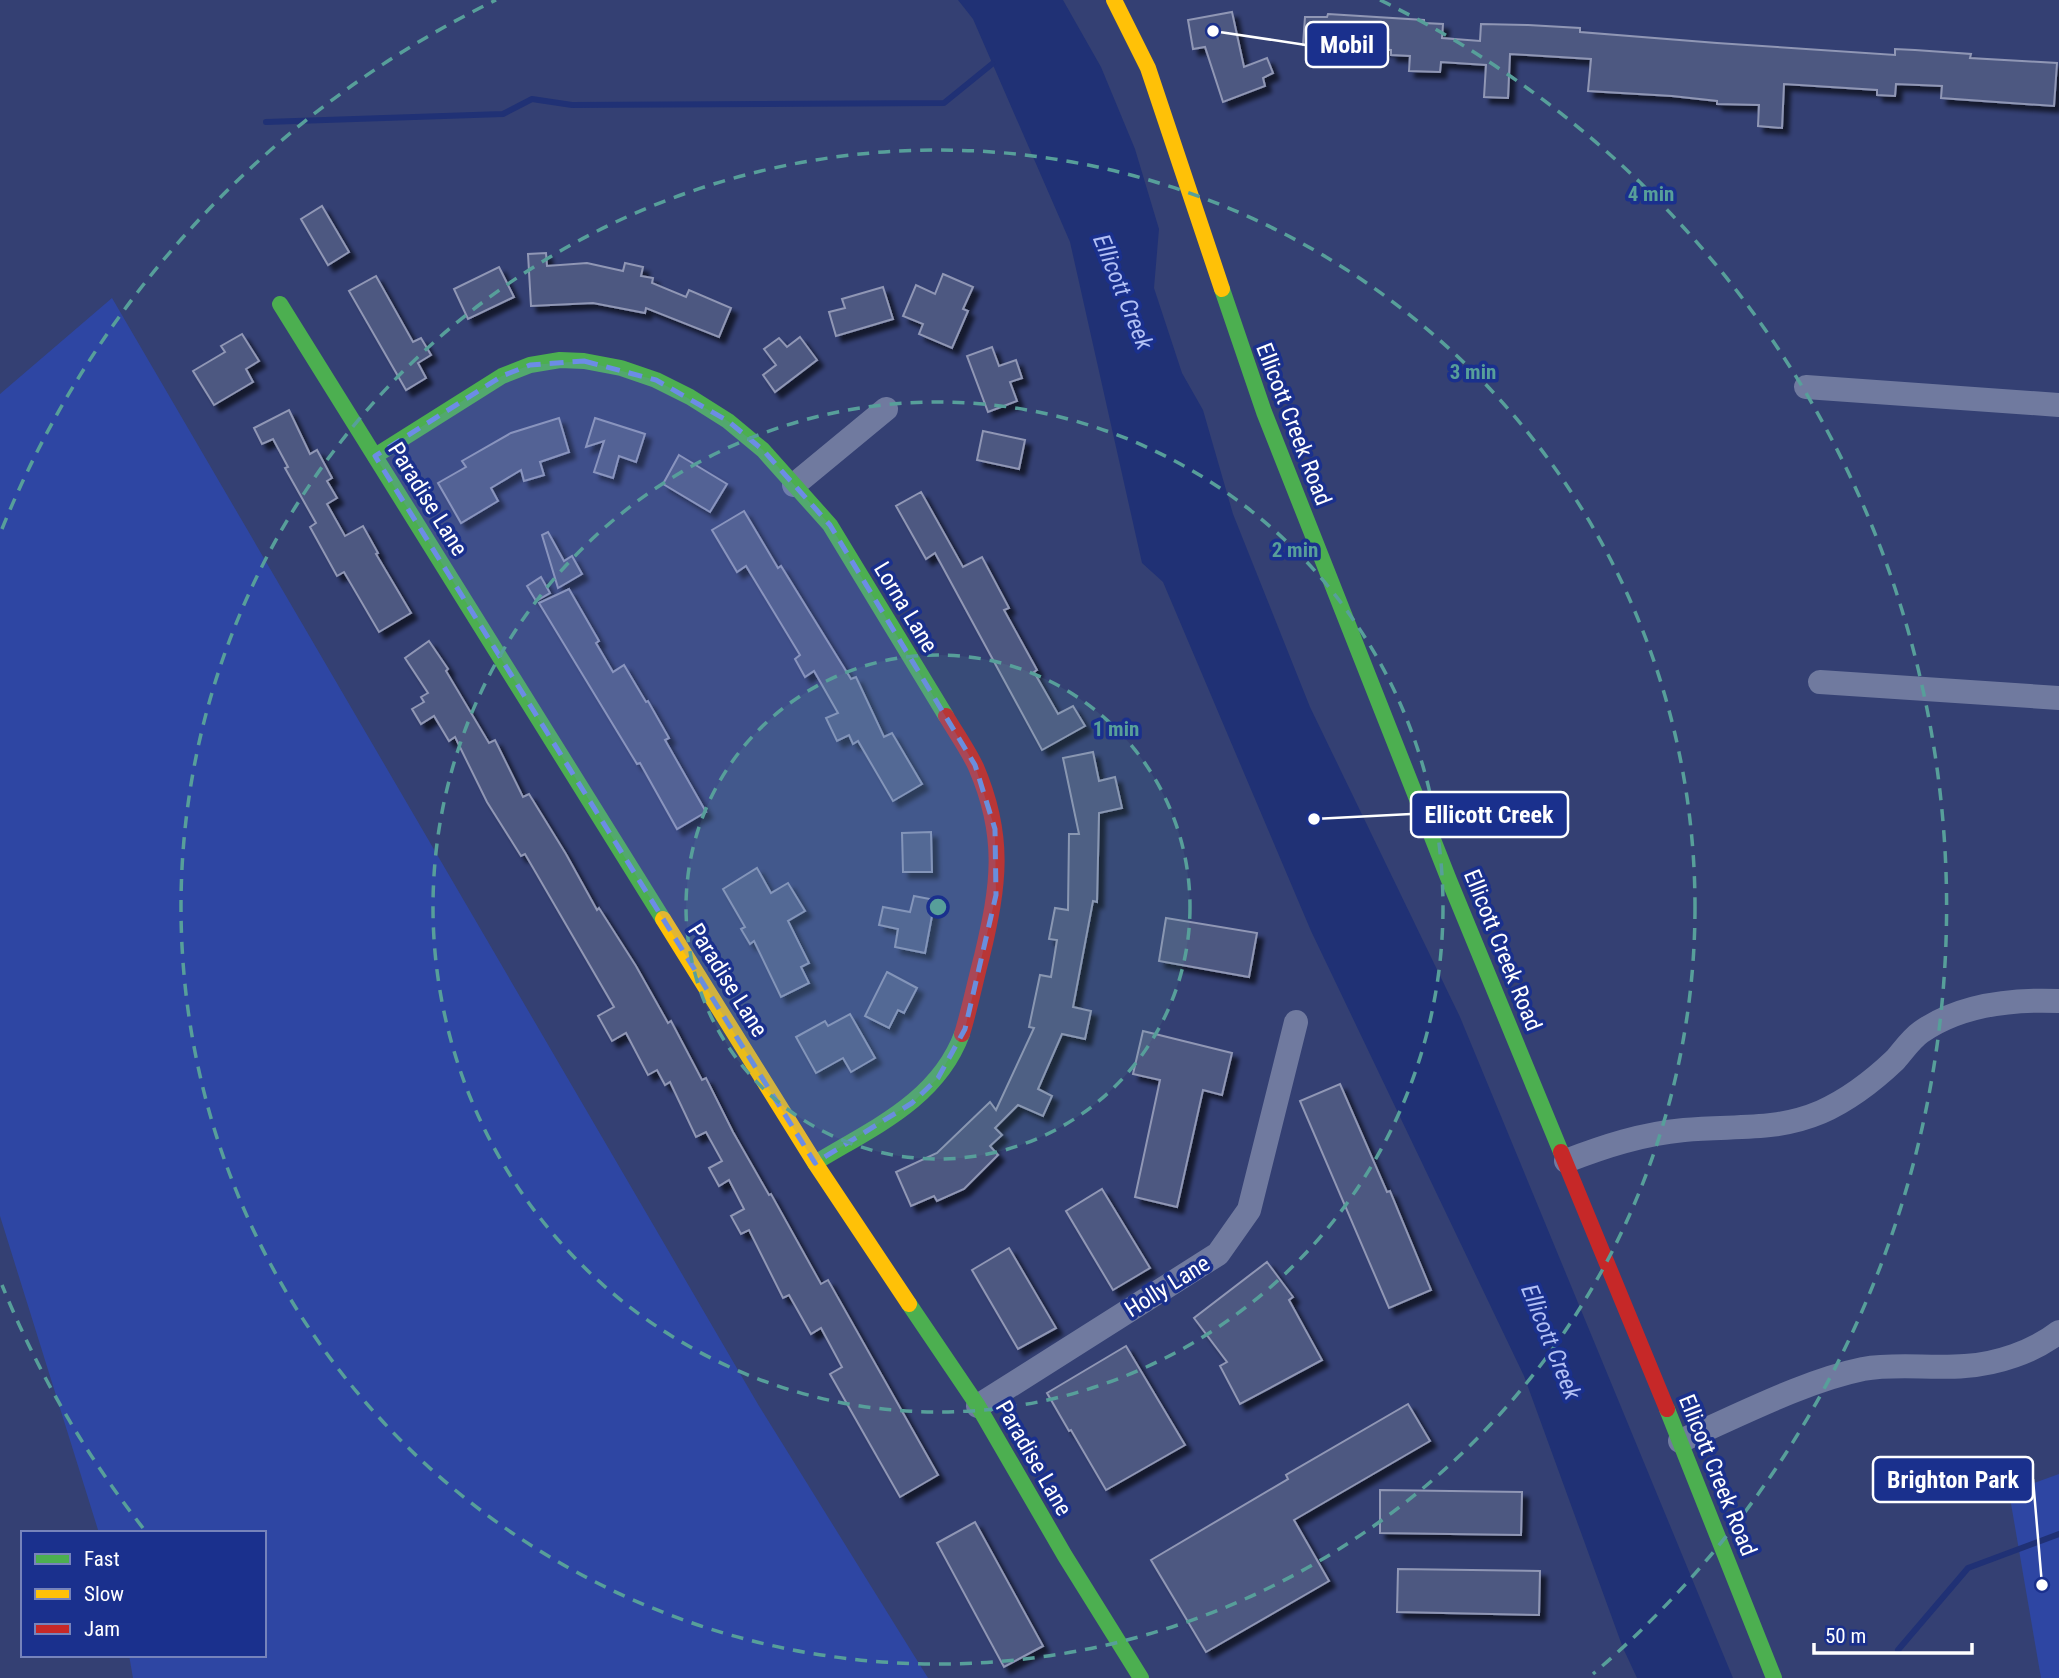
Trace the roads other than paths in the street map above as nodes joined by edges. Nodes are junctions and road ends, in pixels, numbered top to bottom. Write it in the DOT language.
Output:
graph roads {
  1 [pos="1114,0"];
  2 [pos="280,304"];
  3 [pos="1806,387"];
  4 [pos="2059,405"];
  5 [pos="886,409"];
  6 [pos="375,456"];
  7 [pos="794,485"];
  8 [pos="1820,682"];
  9 [pos="2059,698"];
  10 [pos="2059,1001"];
  11 [pos="1296,1022"];
  12 [pos="1566,1161"];
  13 [pos="815,1163"];
  14 [pos="2059,1332"];
  15 [pos="978,1406"];
  16 [pos="1679,1441"];
  17 [pos="1141,1678"];
  18 [pos="1774,1678"];
  1 -- 12 [label="street, Ellicott Creek Road"];
  2 -- 6 [label="street, Paradise Lane"];
  3 -- 4 [label="street"];
  5 -- 7 [label="street"];
  6 -- 7 [label="street, Lorna Lane"];
  6 -- 13 [label="street, Paradise Lane"];
  7 -- 13 [label="street, Lorna Lane"];
  8 -- 9 [label="street"];
  10 -- 12 [label="street"];
  11 -- 15 [label="street, Holly Lane"];
  12 -- 16 [label="street, Ellicott Creek Road"];
  13 -- 15 [label="street, Paradise Lane"];
  14 -- 16 [label="street"];
  15 -- 17 [label="street, Paradise Lane"];
  16 -- 18 [label="street, Ellicott Creek Road"];
}
